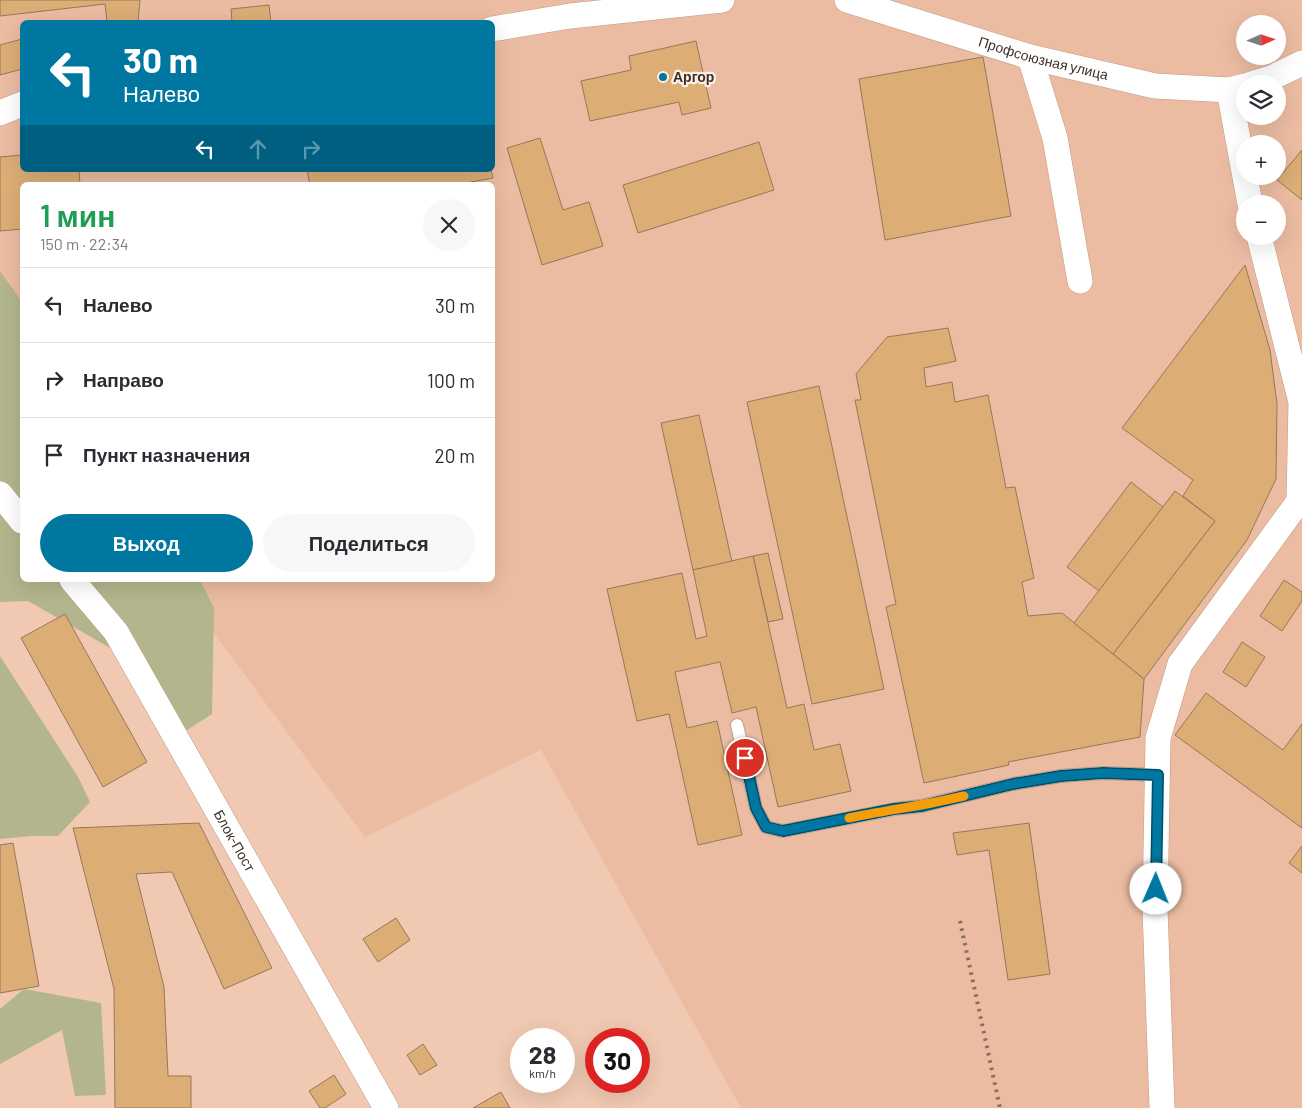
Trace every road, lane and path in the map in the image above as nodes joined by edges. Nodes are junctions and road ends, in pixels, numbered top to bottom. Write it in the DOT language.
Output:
graph roads {
  1 [pos="722,0"];
  2 [pos="847,0"];
  3 [pos="571,8"];
  4 [pos="495,28"];
  5 [pos="1030,58"];
  6 [pos="1302,63"];
  7 [pos="1277,75"];
  8 [pos="1236,86"];
  9 [pos="20,105"];
  10 [pos="0,113"];
  11 [pos="1245,125"];
  12 [pos="1249,195"];
  13 [pos="1261,245"];
  14 [pos="1080,281"];
  15 [pos="0,494"];
  16 [pos="1300,503"];
  17 [pos="20,519"];
  18 [pos="74,582"];
  19 [pos="737,725"];
  20 [pos="1158,775"];
  21 [pos="386,1108"];
  22 [pos="1162,1108"];
  1 -- 3 [label="street"];
  2 -- 5 [label="street, Профсоюзная улица"];
  3 -- 4 [label="street"];
  5 -- 8 [label="street, Профсоюзная улица"];
  5 -- 14 [label="street"];
  6 -- 7 [label="street, Профсоюзная улица"];
  9 -- 10 [label="street"];
  11 -- 12 [label="street"];
  13 -- 16 [label="street"];
  15 -- 17 [label="street"];
  16 -- 20 [label="street"];
  18 -- 21 [label="street, Блок-Пост"];
  19 -- 20 [label="lane"];
  20 -- 22 [label="street"];
}
